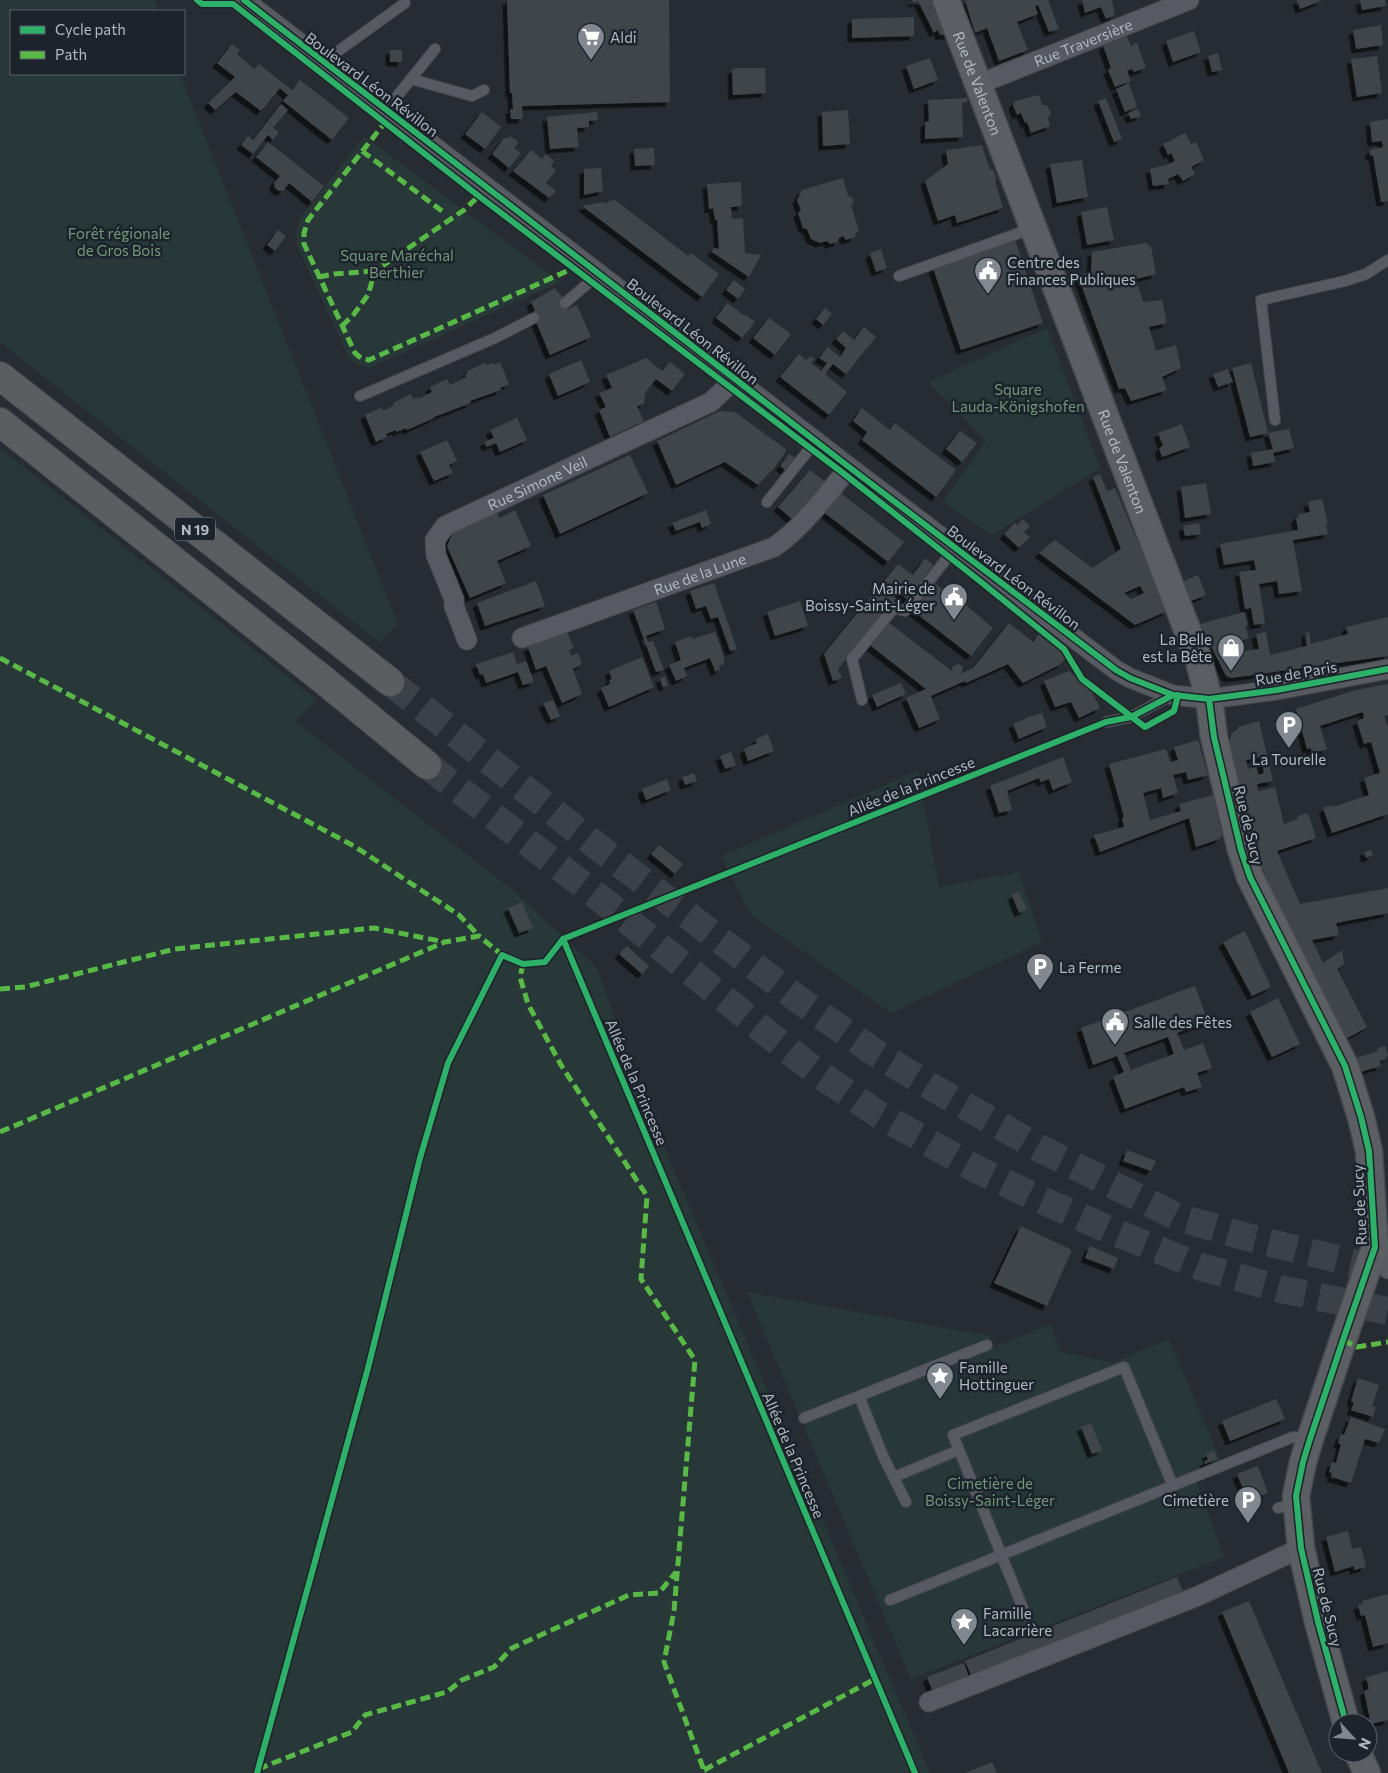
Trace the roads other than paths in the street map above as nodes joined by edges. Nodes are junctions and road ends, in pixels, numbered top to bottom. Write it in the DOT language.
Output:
graph roads {
  1 [pos="244,0"];
  2 [pos="946,0"];
  3 [pos="1189,0"];
  4 [pos="406,1"];
  5 [pos="435,49"];
  6 [pos="323,62"];
  7 [pos="411,79"];
  8 [pos="979,84"];
  9 [pos="484,90"];
  10 [pos="386,110"];
  11 [pos="1034,227"];
  12 [pos="1388,260"];
  13 [pos="599,274"];
  14 [pos="899,276"];
  15 [pos="565,303"];
  16 [pos="534,318"];
  17 [pos="0,376"];
  18 [pos="735,379"];
  19 [pos="360,396"];
  20 [pos="1275,420"];
  21 [pos="0,422"];
  22 [pos="816,441"];
  23 [pos="849,467"];
  24 [pos="767,502"];
  25 [pos="953,547"];
  26 [pos="522,638"];
  27 [pos="467,640"];
  28 [pos="1388,669"];
  29 [pos="390,682"];
  30 [pos="1173,695"];
  31 [pos="1209,699"];
  32 [pos="862,700"];
  33 [pos="1106,722"];
  34 [pos="427,765"];
  35 [pos="1384,1254"];
  36 [pos="987,1345"];
  37 [pos="859,1396"];
  38 [pos="804,1418"];
  39 [pos="1310,1439"];
  40 [pos="959,1450"];
  41 [pos="894,1478"];
  42 [pos="1172,1486"];
  43 [pos="906,1502"];
  44 [pos="1301,1548"];
  45 [pos="1001,1555"];
  46 [pos="890,1600"];
  47 [pos="1026,1616"];
  48 [pos="929,1702"];
  49 [pos="1343,1713"];
  1 -- 6 [label="street, Boulevard Léon Révillon"];
  2 -- 8 [label="main road, Rue de Valenton"];
  3 -- 8 [label="street, Rue Traversière"];
  4 -- 6 [label="lane"];
  5 -- 7 [label="lane"];
  6 -- 10 [label="street, Boulevard Léon Révillon"];
  7 -- 9 [label="lane"];
  7 -- 10 [label="lane"];
  8 -- 11 [label="main road, Rue de Valenton"];
  10 -- 13 [label="street, Boulevard Léon Révillon"];
  11 -- 14 [label="lane"];
  11 -- 31 [label="main road, Rue de Valenton"];
  12 -- 20 [label="lane"];
  13 -- 15 [label="lane"];
  13 -- 18 [label="street, Boulevard Léon Révillon"];
  16 -- 19 [label="lane"];
  17 -- 29 [label="highway, N 19"];
  18 -- 22 [label="street, Boulevard Léon Révillon"];
  18 -- 27 [label="street, Rue Simone Veil"];
  21 -- 34 [label="highway, N 19"];
  22 -- 23 [label="street, Boulevard Léon Révillon"];
  22 -- 24 [label="lane"];
  23 -- 25 [label="street, Boulevard Léon Révillon"];
  23 -- 26 [label="street, Rue de la Lune"];
  25 -- 30 [label="street, Boulevard Léon Révillon"];
  25 -- 32 [label="lane"];
  28 -- 31 [label="street, Rue de Paris"];
  30 -- 31 [label="street, Rue de Paris"];
  30 -- 33 [label="lane"];
  31 -- 35 [label="main road, Rue de Sucy"];
  35 -- 39 [label="main road, Rue de Sucy"];
  36 -- 37 [label="lane"];
  37 -- 38 [label="lane"];
  37 -- 41 [label="lane"];
  39 -- 42 [label="lane"];
  39 -- 44 [label="main road, Rue de Sucy"];
  40 -- 41 [label="lane"];
  40 -- 42 [label="lane"];
  40 -- 45 [label="lane"];
  41 -- 43 [label="lane"];
  42 -- 45 [label="lane"];
  44 -- 48 [label="street"];
  44 -- 49 [label="main road, Rue de Sucy"];
  45 -- 46 [label="lane"];
  45 -- 47 [label="lane"];
}
